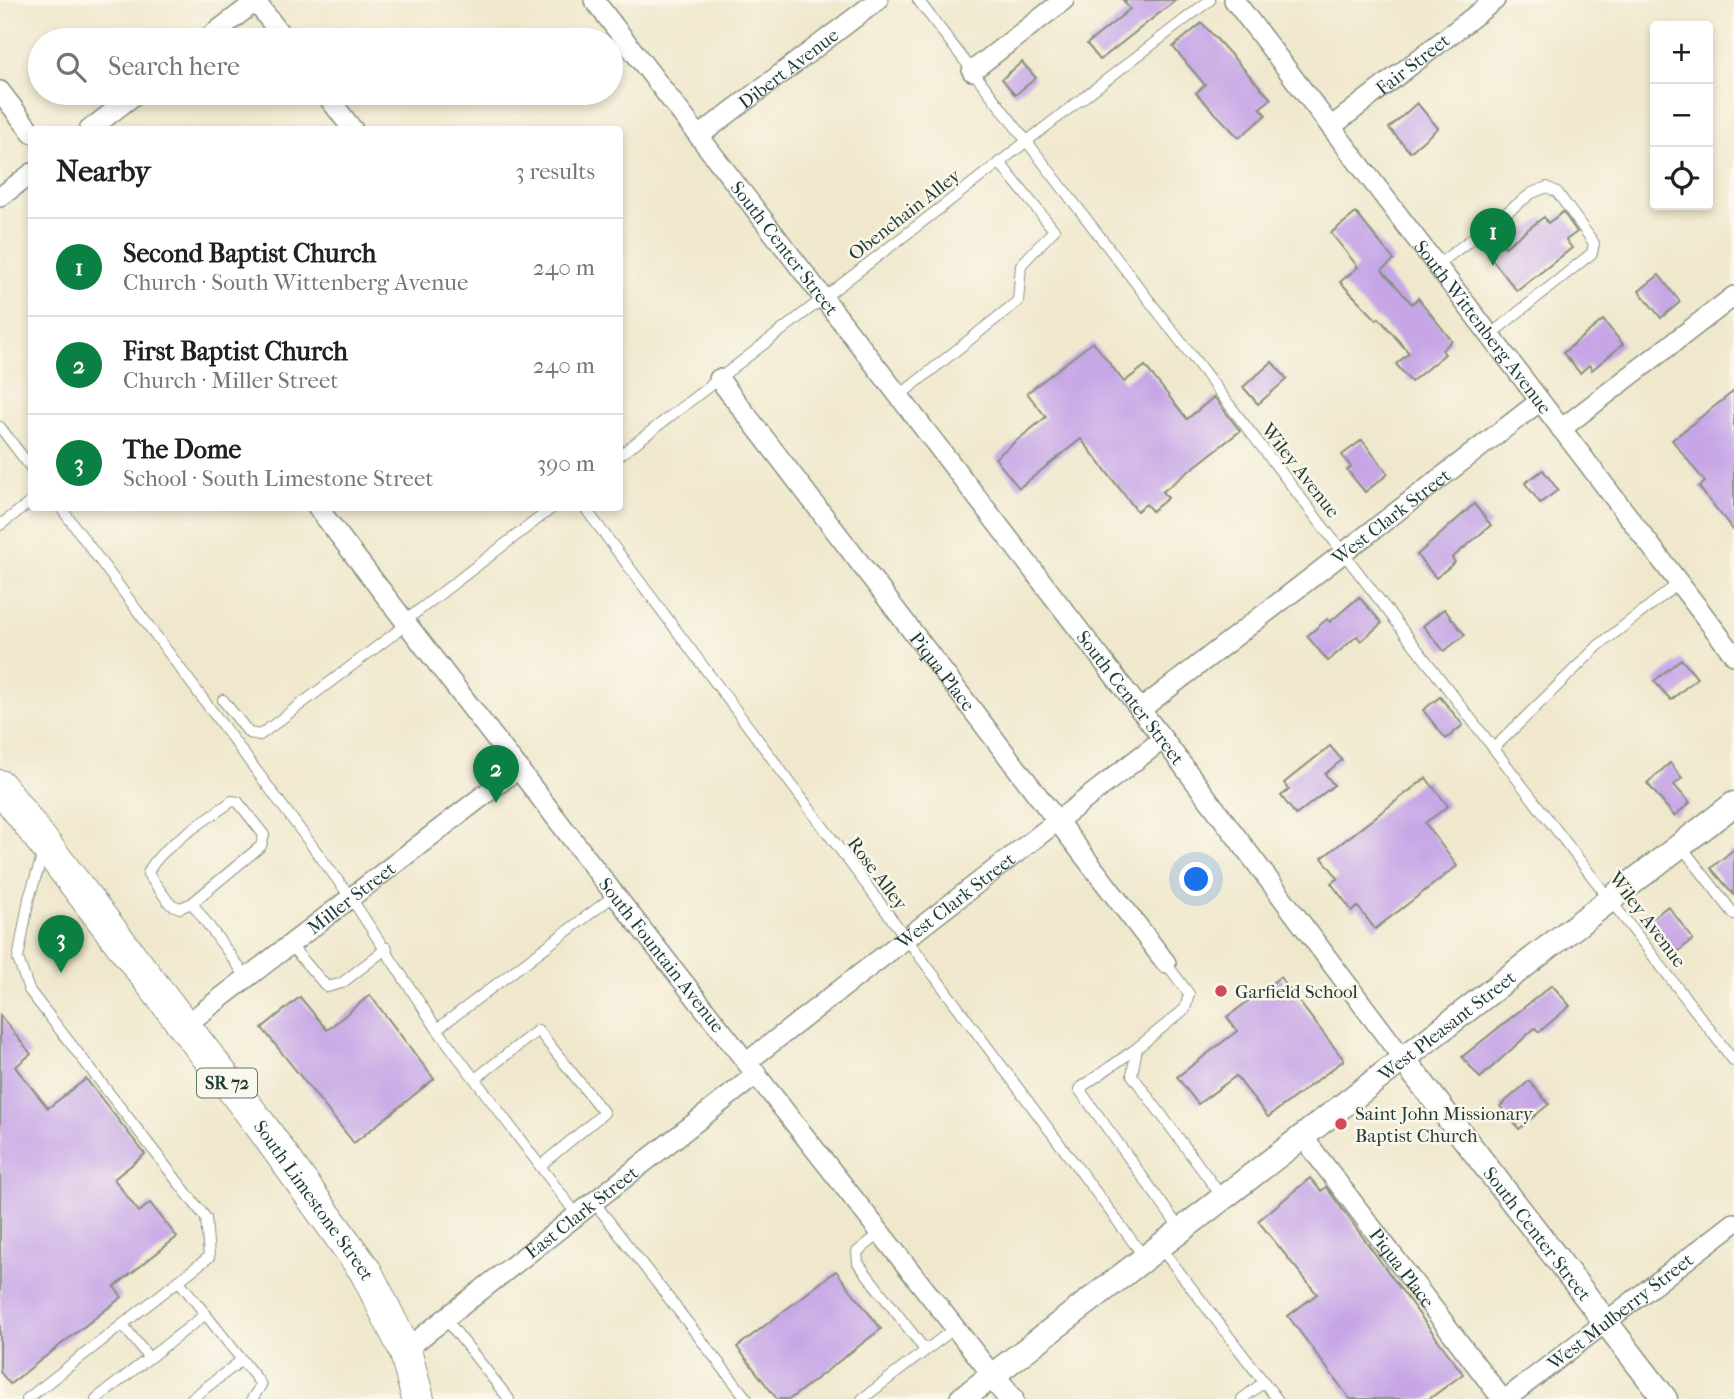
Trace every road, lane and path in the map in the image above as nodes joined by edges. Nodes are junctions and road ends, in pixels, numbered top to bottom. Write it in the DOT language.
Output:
graph roads {
  1 [pos="594,0"];
  2 [pos="878,0"];
  3 [pos="918,0"];
  4 [pos="1064,0"];
  5 [pos="1210,0"];
  6 [pos="1234,0"];
  7 [pos="1495,0"];
  8 [pos="257,1"];
  9 [pos="221,28"];
  10 [pos="276,28"];
  11 [pos="616,28"];
  12 [pos="623,38"];
  13 [pos="972,71"];
  14 [pos="0,91"];
  15 [pos="121,105"];
  16 [pos="334,105"];
  17 [pos="94,126"];
  18 [pos="350,126"];
  19 [pos="1331,127"];
  20 [pos="28,128"];
  21 [pos="699,136"];
  22 [pos="1026,141"];
  23 [pos="999,162"];
  24 [pos="28,176"];
  25 [pos="0,197"];
  26 [pos="1437,266"];
  27 [pos="1734,296"];
  28 [pos="824,298"];
  29 [pos="1490,335"];
  30 [pos="719,379"];
  31 [pos="899,396"];
  32 [pos="1540,401"];
  33 [pos="0,427"];
  34 [pos="1561,429"];
  35 [pos="623,453"];
  36 [pos="28,464"];
  37 [pos="28,504"];
  38 [pos="63,511"];
  39 [pos="320,511"];
  40 [pos="548,511"];
  41 [pos="587,511"];
  42 [pos="0,525"];
  43 [pos="1343,553"];
  44 [pos="1679,583"];
  45 [pos="406,623"];
  46 [pos="1734,655"];
  47 [pos="223,700"];
  48 [pos="1140,709"];
  49 [pos="1163,739"];
  50 [pos="1494,748"];
  51 [pos="519,768"];
  52 [pos="0,786"];
  53 [pos="1734,804"];
  54 [pos="1057,821"];
  55 [pos="45,846"];
  56 [pos="1681,846"];
  57 [pos="615,895"];
  58 [pos="351,898"];
  59 [pos="1611,899"];
  60 [pos="192,903"];
  61 [pos="1734,914"];
  62 [pos="905,939"];
  63 [pos="290,945"];
  64 [pos="387,948"];
  65 [pos="1166,963"];
  66 [pos="247,978"];
  67 [pos="183,1027"];
  68 [pos="437,1029"];
  69 [pos="1137,1048"];
  70 [pos="1404,1060"];
  71 [pos="1734,1061"];
  72 [pos="752,1068"];
  73 [pos="475,1079"];
  74 [pos="1303,1138"];
  75 [pos="540,1166"];
  76 [pos="1224,1198"];
  77 [pos="594,1202"];
  78 [pos="577,1215"];
  79 [pos="1734,1223"];
  80 [pos="1181,1231"];
  81 [pos="881,1233"];
  82 [pos="1153,1253"];
  83 [pos="179,1281"];
  84 [pos="206,1314"];
  85 [pos="445,1318"];
  86 [pos="1605,1322"];
  87 [pos="123,1325"];
  88 [pos="954,1328"];
  89 [pos="405,1350"];
  90 [pos="925,1350"];
  91 [pos="149,1359"];
  92 [pos="242,1360"];
  93 [pos="993,1376"];
  94 [pos="1265,1382"];
  95 [pos="27,1399"];
  96 [pos="96,1399"];
  97 [pos="191,1399"];
  98 [pos="252,1399"];
  99 [pos="418,1399"];
  100 [pos="509,1399"];
  101 [pos="747,1399"];
  102 [pos="862,1399"];
  103 [pos="962,1399"];
  104 [pos="1011,1399"];
  105 [pos="1242,1399"];
  106 [pos="1278,1399"];
  107 [pos="1504,1399"];
  108 [pos="1664,1399"];
  1 -- 11 [label="street, South Center Street"];
  2 -- 21 [label="street, Dibert Avenue"];
  3 -- 13 [label="lane, Wiley Avenue"];
  4 -- 13 [label="street"];
  5 -- 22 [label="lane, Obenchain Alley"];
  6 -- 19 [label="street, South Wittenberg Avenue"];
  7 -- 19 [label="street, Fair Street"];
  8 -- 9 [label="street"];
  8 -- 10 [label="street"];
  12 -- 21 [label="street, South Center Street"];
  13 -- 22 [label="lane, Wiley Avenue"];
  14 -- 20 [label="street"];
  15 -- 17 [label="street"];
  16 -- 18 [label="street"];
  19 -- 26 [label="street, South Wittenberg Avenue"];
  21 -- 28 [label="street, South Center Street"];
  22 -- 23 [label="lane, Obenchain Alley"];
  22 -- 43 [label="lane, Wiley Avenue"];
  23 -- 28 [label="lane, Obenchain Alley"];
  23 -- 31 [label="lane"];
  24 -- 25 [label="street"];
  26 -- 29 [label="street, South Wittenberg Avenue"];
  26 -- 29 [label="lane"];
  27 -- 34 [label="street"];
  28 -- 30 [label="lane, Obenchain Alley"];
  28 -- 31 [label="street, South Center Street"];
  29 -- 32 [label="street, South Wittenberg Avenue"];
  30 -- 35 [label="lane, Obenchain Alley"];
  30 -- 54 [label="street, Piqua Place"];
  31 -- 48 [label="street, South Center Street"];
  32 -- 34 [label="street, South Wittenberg Avenue"];
  32 -- 43 [label="street, West Clark Street"];
  33 -- 36 [label="lane"];
  34 -- 44 [label="street, South Wittenberg Avenue"];
  37 -- 42 [label="lane"];
  38 -- 58 [label="lane"];
  39 -- 45 [label="street, South Fountain Avenue"];
  40 -- 45 [label="lane"];
  41 -- 62 [label="lane, Rose Alley"];
  43 -- 48 [label="street, West Clark Street"];
  43 -- 50 [label="lane, Wiley Avenue"];
  44 -- 46 [label="street, South Wittenberg Avenue"];
  44 -- 50 [label="lane"];
  45 -- 47 [label="lane"];
  45 -- 51 [label="street, South Fountain Avenue"];
  48 -- 49 [label="street, South Center Street"];
  49 -- 54 [label="street, West Clark Street"];
  49 -- 70 [label="street, South Center Street"];
  50 -- 59 [label="lane, Wiley Avenue"];
  51 -- 57 [label="street, South Fountain Avenue"];
  51 -- 58 [label="street, Miller Street"];
  52 -- 55 [label="main road, South Limestone Street / SR 72"];
  53 -- 56 [label="street, West Pleasant Street"];
  54 -- 62 [label="street, West Clark Street"];
  54 -- 65 [label="street, Piqua Place"];
  55 -- 67 [label="main road, South Limestone Street / SR 72"];
  55 -- 83 [label="lane"];
  56 -- 59 [label="street, West Pleasant Street"];
  56 -- 61 [label="lane"];
  57 -- 68 [label="lane"];
  57 -- 72 [label="street, South Fountain Avenue"];
  58 -- 63 [label="street, Miller Street"];
  58 -- 64 [label="lane"];
  59 -- 70 [label="street, West Pleasant Street"];
  59 -- 71 [label="lane, Wiley Avenue"];
  60 -- 60 [label="lane"];
  60 -- 66 [label="lane"];
  62 -- 72 [label="street, West Clark Street"];
  62 -- 82 [label="lane, Rose Alley"];
  63 -- 64 [label="lane"];
  63 -- 66 [label="street, Miller Street"];
  64 -- 68 [label="lane"];
  65 -- 69 [label="lane"];
  66 -- 67 [label="street, Miller Street"];
  67 -- 89 [label="main road, South Limestone Street / SR 72"];
  68 -- 73 [label="lane"];
  69 -- 76 [label="lane"];
  69 -- 80 [label="lane"];
  70 -- 74 [label="street, West Pleasant Street"];
  70 -- 86 [label="street, South Center Street"];
  72 -- 77 [label="street, East Clark Street"];
  72 -- 81 [label="street, South Fountain Avenue"];
  73 -- 75 [label="lane"];
  73 -- 75 [label="lane"];
  74 -- 76 [label="street, West Pleasant Street"];
  74 -- 107 [label="street, Piqua Place"];
  75 -- 78 [label="lane"];
  76 -- 80 [label="street, West Pleasant Street"];
  77 -- 78 [label="street, East Clark Street"];
  77 -- 101 [label="lane"];
  78 -- 85 [label="street, East Clark Street"];
  79 -- 86 [label="street, West Mulberry Street"];
  80 -- 82 [label="street, West Pleasant Street"];
  81 -- 88 [label="street, South Fountain Avenue"];
  81 -- 90 [label="lane"];
  82 -- 93 [label="street, West Pleasant Street"];
  82 -- 94 [label="lane, Rose Alley"];
  83 -- 84 [label="lane"];
  83 -- 87 [label="lane"];
  84 -- 91 [label="lane"];
  84 -- 92 [label="lane"];
  85 -- 89 [label="street, East Clark Street"];
  85 -- 100 [label="lane"];
  86 -- 107 [label="street, West Mulberry Street"];
  86 -- 108 [label="street, South Center Street"];
  87 -- 91 [label="lane"];
  87 -- 95 [label="lane"];
  88 -- 90 [label="lane"];
  88 -- 93 [label="street, South Fountain Avenue"];
  89 -- 99 [label="main road, South Limestone Street / SR 72"];
  90 -- 102 [label="lane"];
  91 -- 96 [label="lane"];
  92 -- 97 [label="lane"];
  92 -- 98 [label="lane"];
  93 -- 103 [label="street, West Pleasant Street"];
  93 -- 104 [label="street, South Fountain Avenue"];
  94 -- 105 [label="lane"];
  94 -- 106 [label="lane, Rose Alley"];
}
